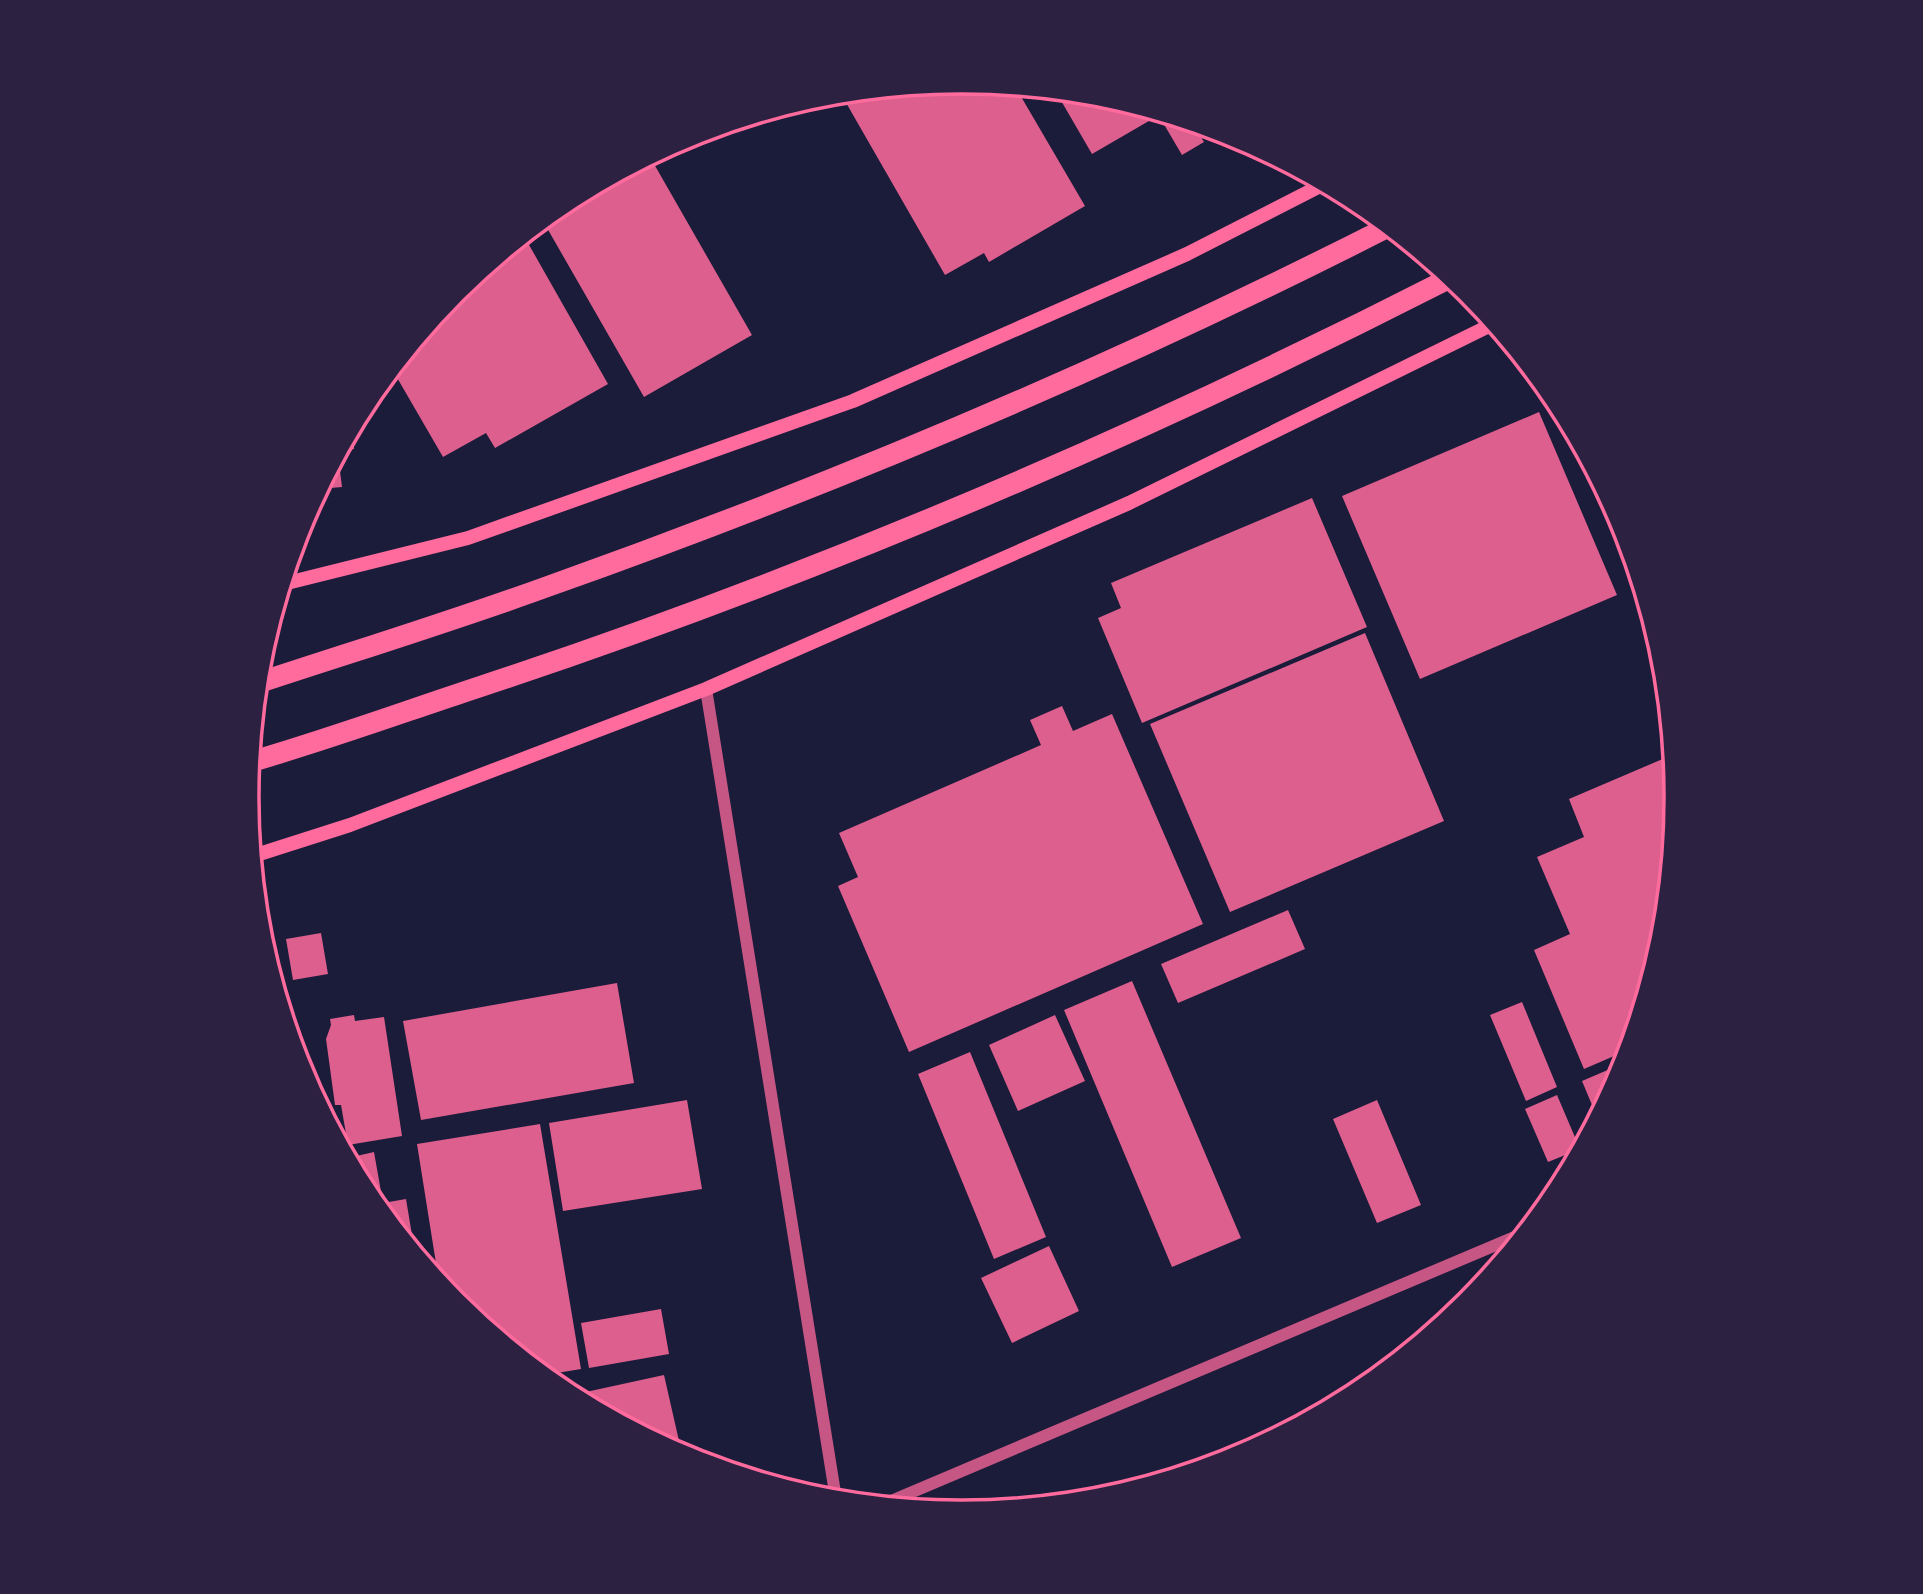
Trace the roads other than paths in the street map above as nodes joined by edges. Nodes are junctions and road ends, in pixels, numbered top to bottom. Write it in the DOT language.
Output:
graph roads {
  1 [pos="1314,189"];
  2 [pos="1378,232"];
  3 [pos="1440,283"];
  4 [pos="1485,328"];
  5 [pos="293,582"];
  6 [pos="269,679"];
  7 [pos="706,689"];
  8 [pos="261,758"];
  9 [pos="262,853"];
  10 [pos="1506,1241"];
  11 [pos="834,1488"];
  12 [pos="902,1496"];
  1 -- 5 [label="main road"];
  2 -- 6 [label="highway"];
  3 -- 8 [label="highway"];
  4 -- 7 [label="main road"];
  7 -- 9 [label="main road"];
  7 -- 11 [label="street"];
  10 -- 12 [label="street"];
}
